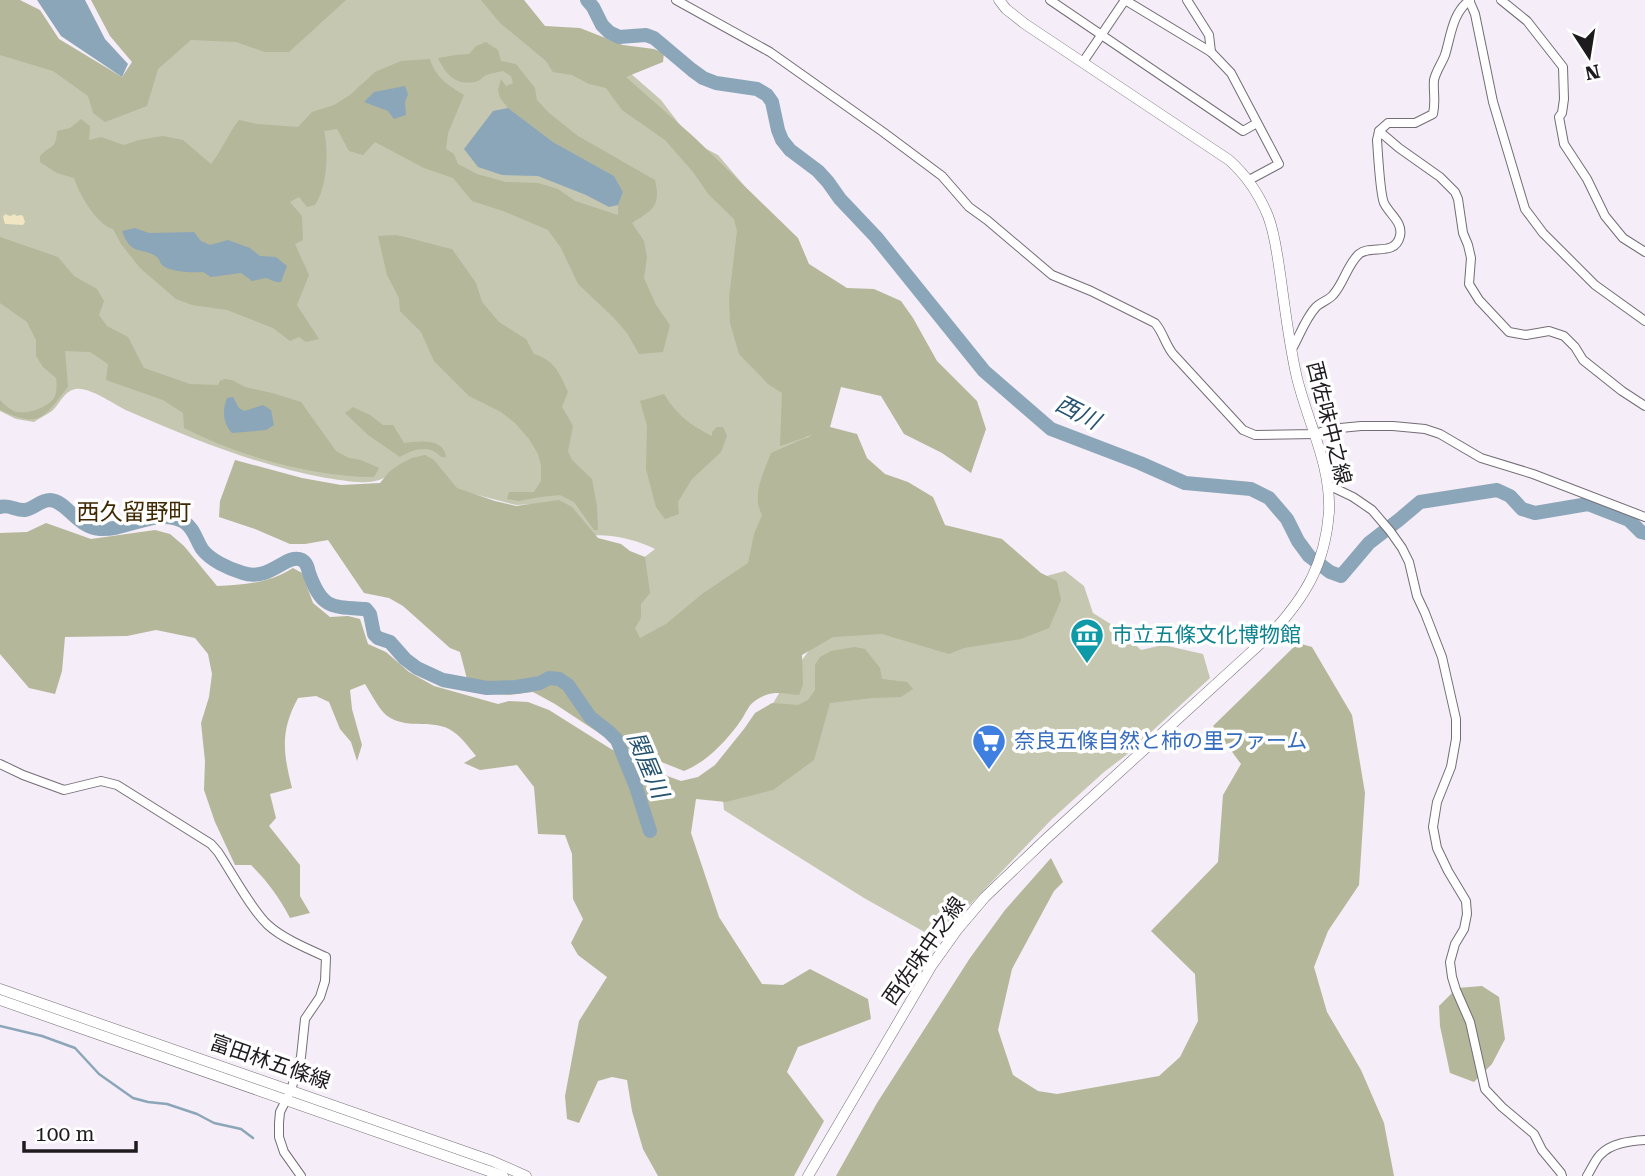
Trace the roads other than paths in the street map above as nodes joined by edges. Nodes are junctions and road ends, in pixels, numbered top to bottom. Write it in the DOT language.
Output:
graph roads {
  1 [pos="676,0"];
  2 [pos="999,0"];
  3 [pos="1050,0"];
  4 [pos="1125,0"];
  5 [pos="1187,0"];
  6 [pos="1469,0"];
  7 [pos="1501,0"];
  8 [pos="1102,35"];
  9 [pos="1211,52"];
  10 [pos="1083,62"];
  11 [pos="1257,122"];
  12 [pos="1379,131"];
  13 [pos="1249,180"];
  14 [pos="1645,252"];
  15 [pos="1645,321"];
  16 [pos="1292,349"];
  17 [pos="1645,406"];
  18 [pos="1315,434"];
  19 [pos="1328,485"];
  20 [pos="1645,517"];
  21 [pos="0,764"];
  22 [pos="0,989"];
  23 [pos="0,1000"];
  24 [pos="289,1095"];
  25 [pos="1645,1140"];
  26 [pos="300,1176"];
  27 [pos="503,1176"];
  28 [pos="526,1176"];
  29 [pos="807,1176"];
  30 [pos="1562,1176"];
  31 [pos="1587,1176"];
  1 -- 18 [label="street"];
  2 -- 10 [label="main road, 西佐味中之線"];
  3 -- 8 [label="street"];
  4 -- 8 [label="street"];
  4 -- 9 [label="street"];
  5 -- 9 [label="street"];
  6 -- 12 [label="street"];
  6 -- 15 [label="street"];
  7 -- 14 [label="street"];
  8 -- 10 [label="street"];
  8 -- 11 [label="street"];
  9 -- 11 [label="street"];
  10 -- 13 [label="main road, 西佐味中之線"];
  11 -- 13 [label="street"];
  12 -- 16 [label="street"];
  12 -- 17 [label="street"];
  13 -- 16 [label="main road, 西佐味中之線"];
  16 -- 18 [label="main road, 西佐味中之線"];
  18 -- 19 [label="main road, 西佐味中之線"];
  18 -- 20 [label="street"];
  19 -- 29 [label="main road, 西佐味中之線"];
  19 -- 30 [label="street"];
  21 -- 24 [label="street"];
  22 -- 24 [label="main road, 富田林五條線"];
  23 -- 24 [label="main road, 富田林五條線"];
  24 -- 26 [label="street"];
  24 -- 27 [label="main road, 富田林五條線"];
  24 -- 28 [label="main road, 富田林五條線"];
  25 -- 31 [label="street"];
}
